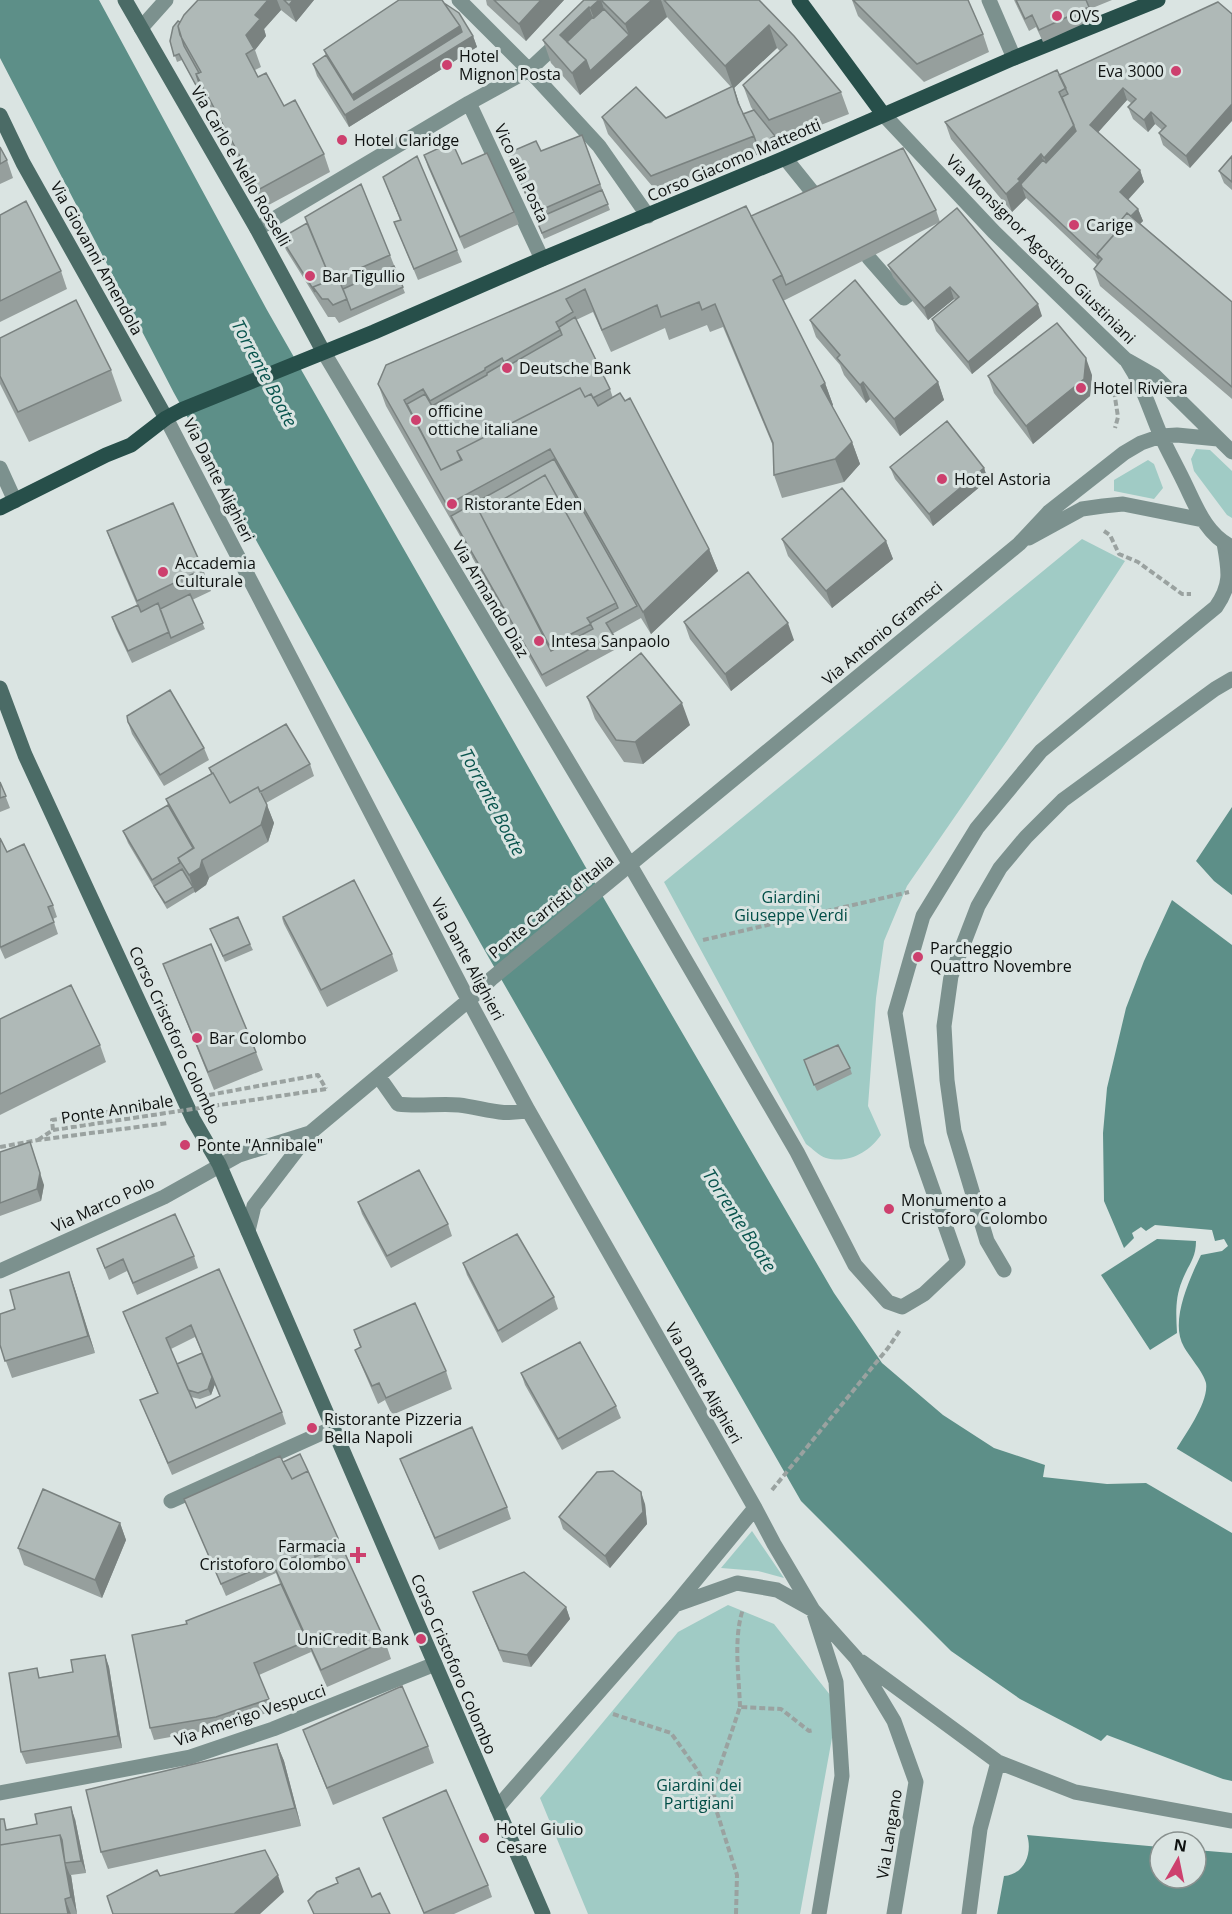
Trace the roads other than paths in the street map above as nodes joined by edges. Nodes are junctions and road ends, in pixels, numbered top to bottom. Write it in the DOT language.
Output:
graph roads {
  1 [pos="125,0"];
  2 [pos="166,0"];
  3 [pos="459,0"];
  4 [pos="800,0"];
  5 [pos="989,0"];
  6 [pos="1158,0"];
  7 [pos="141,28"];
  8 [pos="569,31"];
  9 [pos="1014,58"];
  10 [pos="529,70"];
  11 [pos="469,103"];
  12 [pos="883,114"];
  13 [pos="0,115"];
  14 [pos="785,158"];
  15 [pos="819,199"];
  16 [pos="648,216"];
  17 [pos="256,229"];
  18 [pos="994,232"];
  19 [pos="980,243"];
  20 [pos="869,258"];
  21 [pos="543,259"];
  22 [pos="908,295"];
  23 [pos="323,351"];
  24 [pos="1125,359"];
  25 [pos="166,418"];
  26 [pos="1161,436"];
  27 [pos="1218,439"];
  28 [pos="1232,452"];
  29 [pos="0,468"];
  30 [pos="15,501"];
  31 [pos="0,507"];
  32 [pos="1203,520"];
  33 [pos="1019,544"];
  34 [pos="1228,545"];
  35 [pos="1232,678"];
  36 [pos="0,688"];
  37 [pos="630,865"];
  38 [pos="470,1000"];
  39 [pos="379,1077"];
  40 [pos="528,1110"];
  41 [pos="310,1133"];
  42 [pos="219,1164"];
  43 [pos="248,1231"];
  44 [pos="1004,1270"];
  45 [pos="0,1271"];
  46 [pos="333,1428"];
  47 [pos="171,1501"];
  48 [pos="755,1508"];
  49 [pos="675,1605"];
  50 [pos="813,1610"];
  51 [pos="853,1655"];
  52 [pos="435,1664"];
  53 [pos="999,1762"];
  54 [pos="0,1793"];
  55 [pos="497,1808"];
  56 [pos="1232,1821"];
  57 [pos="543,1914"];
  58 [pos="819,1914"];
  59 [pos="894,1914"];
  60 [pos="969,1914"];
  1 -- 7 [label="main road, Via Carlo e Nello Rosselli"];
  2 -- 7 [label="street"];
  3 -- 10 [label="street"];
  4 -- 12 [label="main road"];
  5 -- 9 [label="street"];
  6 -- 9 [label="main road, Corso Giacomo Matteotti"];
  7 -- 17 [label="main road, Via Carlo e Nello Rosselli"];
  8 -- 10 [label="street"];
  9 -- 12 [label="main road, Corso Giacomo Matteotti"];
  10 -- 11 [label="street"];
  10 -- 16 [label="street"];
  11 -- 17 [label="street"];
  11 -- 21 [label="street, Vico alla Posta"];
  12 -- 14 [label="main road, Corso Giacomo Matteotti"];
  12 -- 18 [label="street, Via Monsignor Agostino Giustiniani"];
  13 -- 25 [label="main road, Via Giovanni Amendola"];
  14 -- 15 [label="street"];
  14 -- 16 [label="main road, Corso Giacomo Matteotti"];
  16 -- 21 [label="main road, Corso Giacomo Matteotti"];
  17 -- 23 [label="main road, Via Carlo e Nello Rosselli"];
  18 -- 19 [label="street"];
  18 -- 24 [label="street, Via Monsignor Agostino Giustiniani"];
  20 -- 22 [label="street"];
  21 -- 23 [label="main road, Corso Giacomo Matteotti"];
  23 -- 25 [label="main road, Corso Giacomo Matteotti"];
  23 -- 37 [label="street, Via Armando Diaz"];
  24 -- 26 [label="street"];
  24 -- 27 [label="street, Via Monsignor Agostino Giustiniani"];
  25 -- 30 [label="main road, Corso Giacomo Matteotti"];
  25 -- 38 [label="street, Via Dante Alighieri"];
  26 -- 27 [label="street"];
  26 -- 32 [label="street"];
  26 -- 33 [label="street, Via Antonio Gramsci"];
  27 -- 28 [label="street, Via Monsignor Agostino Giustiniani"];
  29 -- 30 [label="street"];
  30 -- 31 [label="main road, Corso Giacomo Matteotti"];
  32 -- 33 [label="street"];
  32 -- 34 [label="street"];
  33 -- 37 [label="street, Via Antonio Gramsci"];
  34 -- 37 [label="street, Via Armando Diaz"];
  35 -- 44 [label="street"];
  36 -- 42 [label="main road, Corso Cristoforo Colombo"];
  37 -- 38 [label="street, Ponte Carristi d'Italia"];
  38 -- 39 [label="street, Ponte Carristi d'Italia"];
  38 -- 40 [label="street, Via Dante Alighieri"];
  39 -- 40 [label="street"];
  39 -- 41 [label="street, Ponte Carristi d'Italia"];
  40 -- 48 [label="street, Via Dante Alighieri"];
  41 -- 42 [label="street, Via Marco Polo"];
  41 -- 43 [label="street"];
  42 -- 43 [label="main road, Corso Cristoforo Colombo"];
  42 -- 45 [label="street, Via Marco Polo"];
  43 -- 46 [label="main road, Corso Cristoforo Colombo"];
  46 -- 47 [label="street"];
  46 -- 52 [label="main road, Corso Cristoforo Colombo"];
  48 -- 49 [label="street"];
  48 -- 50 [label="street, Via Langano"];
  49 -- 50 [label="street"];
  49 -- 55 [label="street"];
  50 -- 51 [label="street, Via Langano"];
  50 -- 58 [label="street, Via Langano"];
  51 -- 53 [label="street"];
  51 -- 59 [label="street, Via Langano"];
  52 -- 54 [label="street, Via Amerigo Vespucci"];
  52 -- 55 [label="main road, Corso Cristoforo Colombo"];
  53 -- 56 [label="street"];
  53 -- 60 [label="street"];
  55 -- 57 [label="main road, Corso Cristoforo Colombo"];
}
